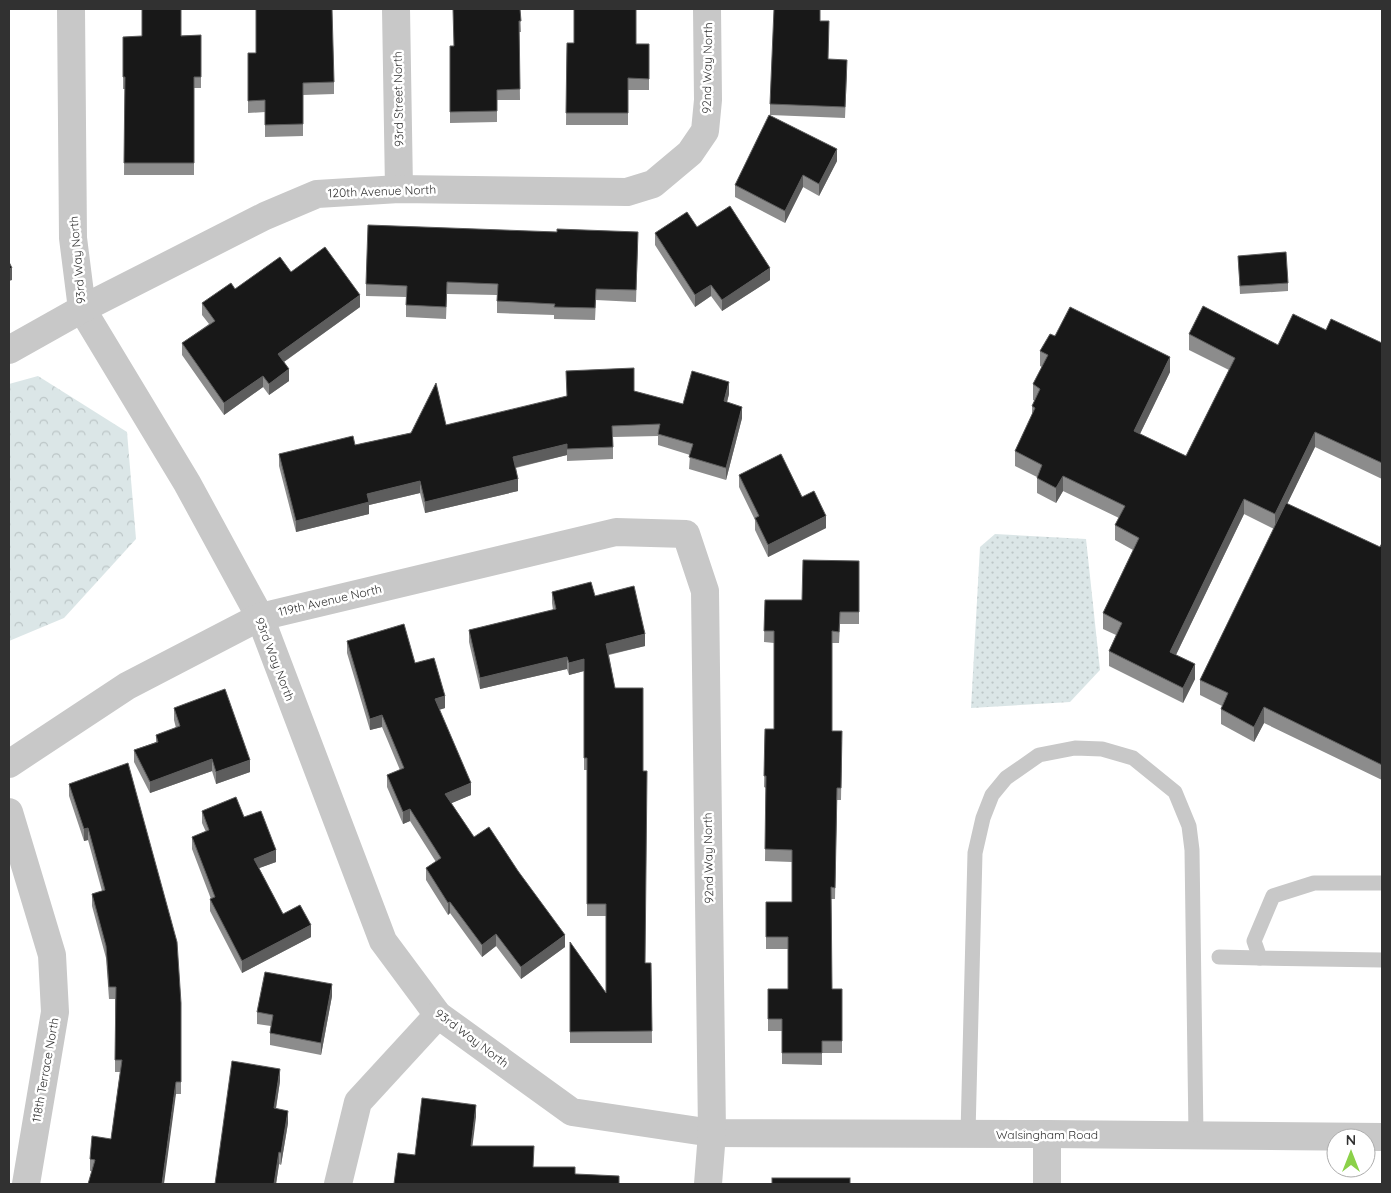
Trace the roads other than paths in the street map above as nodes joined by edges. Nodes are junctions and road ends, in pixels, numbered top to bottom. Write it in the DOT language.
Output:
graph roads {
  1 [pos="71,9"];
  2 [pos="396,9"];
  3 [pos="707,9"];
  4 [pos="690,153"];
  5 [pos="399,188"];
  6 [pos="82,309"];
  7 [pos="9,350"];
  8 [pos="686,534"];
  9 [pos="260,617"];
  10 [pos="9,764"];
  11 [pos="9,812"];
  12 [pos="1382,883"];
  13 [pos="1219,957"];
  14 [pos="1260,958"];
  15 [pos="1382,960"];
  16 [pos="438,1015"];
  17 [pos="712,1133"];
  18 [pos="968,1134"];
  19 [pos="1047,1134"];
  20 [pos="1196,1135"];
  21 [pos="1382,1137"];
  22 [pos="26,1184"];
  23 [pos="338,1184"];
  24 [pos="708,1184"];
  25 [pos="1047,1184"];
  1 -- 6 [label="street, 93rd Way North"];
  2 -- 5 [label="street, 93rd Street North"];
  3 -- 4 [label="street, 92nd Way North"];
  4 -- 5 [label="street, 120th Avenue North"];
  5 -- 6 [label="street, 120th Avenue North"];
  6 -- 7 [label="street, 120th Avenue North"];
  6 -- 9 [label="street, 93rd Way North"];
  8 -- 9 [label="street, 119th Avenue North"];
  8 -- 17 [label="street, 92nd Way North"];
  9 -- 10 [label="street, 119th Avenue North"];
  9 -- 16 [label="street, 93rd Way North"];
  11 -- 22 [label="street, 118th Terrace North"];
  12 -- 14 [label="lane"];
  13 -- 14 [label="lane"];
  14 -- 15 [label="lane"];
  16 -- 17 [label="street, 93rd Way North"];
  16 -- 23 [label="street"];
  17 -- 18 [label="street, Walsingham Road"];
  17 -- 24 [label="street, 92nd Way North"];
  18 -- 19 [label="street, Walsingham Road"];
  18 -- 20 [label="lane"];
  19 -- 20 [label="street, Walsingham Road"];
  19 -- 25 [label="street"];
  20 -- 21 [label="street, Walsingham Road"];
}
